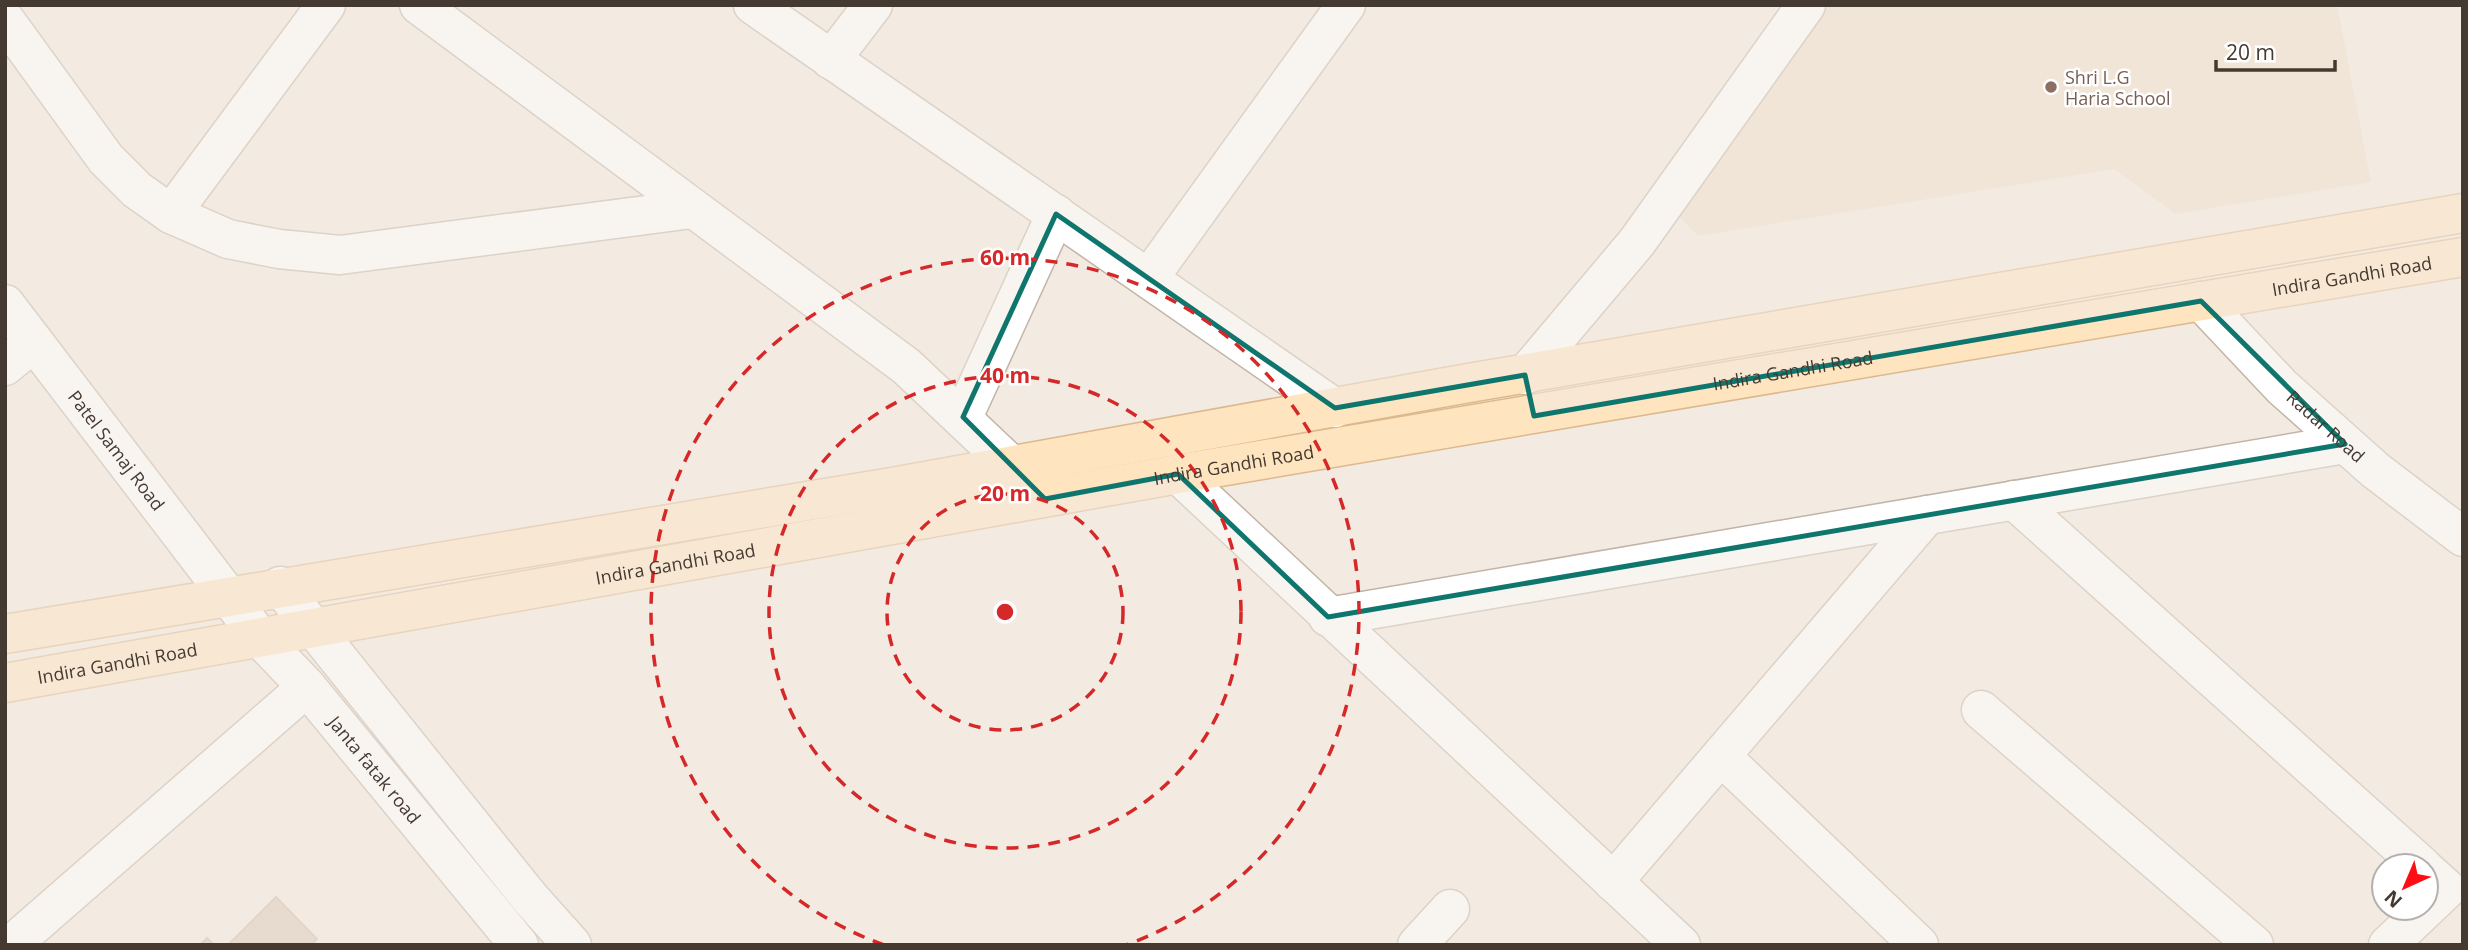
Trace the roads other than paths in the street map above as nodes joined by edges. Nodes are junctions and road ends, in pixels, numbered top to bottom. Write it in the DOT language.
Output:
graph roads {
  1 [pos="326,5"];
  2 [pos="418,5"];
  3 [pos="753,5"];
  4 [pos="873,5"];
  5 [pos="1346,5"];
  6 [pos="1806,5"];
  7 [pos="5,20"];
  8 [pos="831,60"];
  9 [pos="692,209"];
  10 [pos="2463,213"];
  11 [pos="171,214"];
  12 [pos="1056,214"];
  13 [pos="2463,257"];
  14 [pos="1149,278"];
  15 [pos="2202,301"];
  16 [pos="5,304"];
  17 [pos="20,354"];
  18 [pos="1525,374"];
  19 [pos="1335,408"];
  20 [pos="1534,416"];
  21 [pos="963,417"];
  22 [pos="1382,441"];
  23 [pos="2345,444"];
  24 [pos="1012,466"];
  25 [pos="1178,474"];
  26 [pos="1045,499"];
  27 [pos="2014,500"];
  28 [pos="1927,515"];
  29 [pos="2463,537"];
  30 [pos="280,586"];
  31 [pos="228,595"];
  32 [pos="1328,617"];
  33 [pos="314,630"];
  34 [pos="5,634"];
  35 [pos="261,639"];
  36 [pos="5,683"];
  37 [pos="307,687"];
  38 [pos="1981,710"];
  39 [pos="1721,755"];
  40 [pos="2444,880"];
  41 [pos="1613,882"];
  42 [pos="1450,909"];
  43 [pos="541,910"];
  44 [pos="512,942"];
  45 [pos="12,945"];
  46 [pos="572,945"];
  47 [pos="1416,945"];
  48 [pos="1681,945"];
  49 [pos="1919,945"];
  50 [pos="2254,945"];
  51 [pos="2388,945"];
  1 -- 11 [label="street"];
  2 -- 9 [label="street"];
  3 -- 8 [label="street"];
  4 -- 8 [label="street"];
  5 -- 14 [label="street"];
  6 -- 18 [label="street"];
  7 -- 11 [label="street"];
  8 -- 12 [label="street"];
  9 -- 11 [label="street"];
  9 -- 21 [label="street"];
  10 -- 18 [label="main road"];
  12 -- 14 [label="street"];
  12 -- 21 [label="street"];
  13 -- 15 [label="main road, Indira Gandhi Road"];
  14 -- 19 [label="street"];
  15 -- 20 [label="main road, Indira Gandhi Road"];
  15 -- 23 [label="street, Radar Road"];
  16 -- 17 [label="street, Patel Samaj Road"];
  17 -- 31 [label="street, Patel Samaj Road"];
  18 -- 19 [label="main road"];
  18 -- 20 [label="main road"];
  19 -- 22 [label="main road"];
  19 -- 24 [label="main road"];
  20 -- 22 [label="main road, Indira Gandhi Road"];
  21 -- 24 [label="street"];
  22 -- 25 [label="main road, Indira Gandhi Road"];
  23 -- 27 [label="street"];
  23 -- 29 [label="street, Radar Road"];
  24 -- 26 [label="main road"];
  24 -- 30 [label="main road"];
  25 -- 26 [label="main road, Indira Gandhi Road"];
  25 -- 32 [label="street"];
  26 -- 33 [label="main road, Indira Gandhi Road"];
  27 -- 28 [label="street"];
  27 -- 40 [label="street"];
  28 -- 32 [label="street"];
  28 -- 39 [label="street"];
  30 -- 31 [label="main road"];
  30 -- 33 [label="street"];
  31 -- 34 [label="main road"];
  31 -- 35 [label="street, Janta fatak road"];
  32 -- 41 [label="street"];
  33 -- 35 [label="main road, Indira Gandhi Road"];
  33 -- 43 [label="street"];
  35 -- 36 [label="main road, Indira Gandhi Road"];
  35 -- 37 [label="street, Janta fatak road"];
  37 -- 44 [label="street, Janta fatak road"];
  37 -- 45 [label="street"];
  38 -- 50 [label="street"];
  39 -- 41 [label="street"];
  39 -- 49 [label="street"];
  40 -- 51 [label="street"];
  41 -- 48 [label="street"];
  42 -- 47 [label="street"];
  43 -- 44 [label="street"];
  43 -- 46 [label="street"];
}
